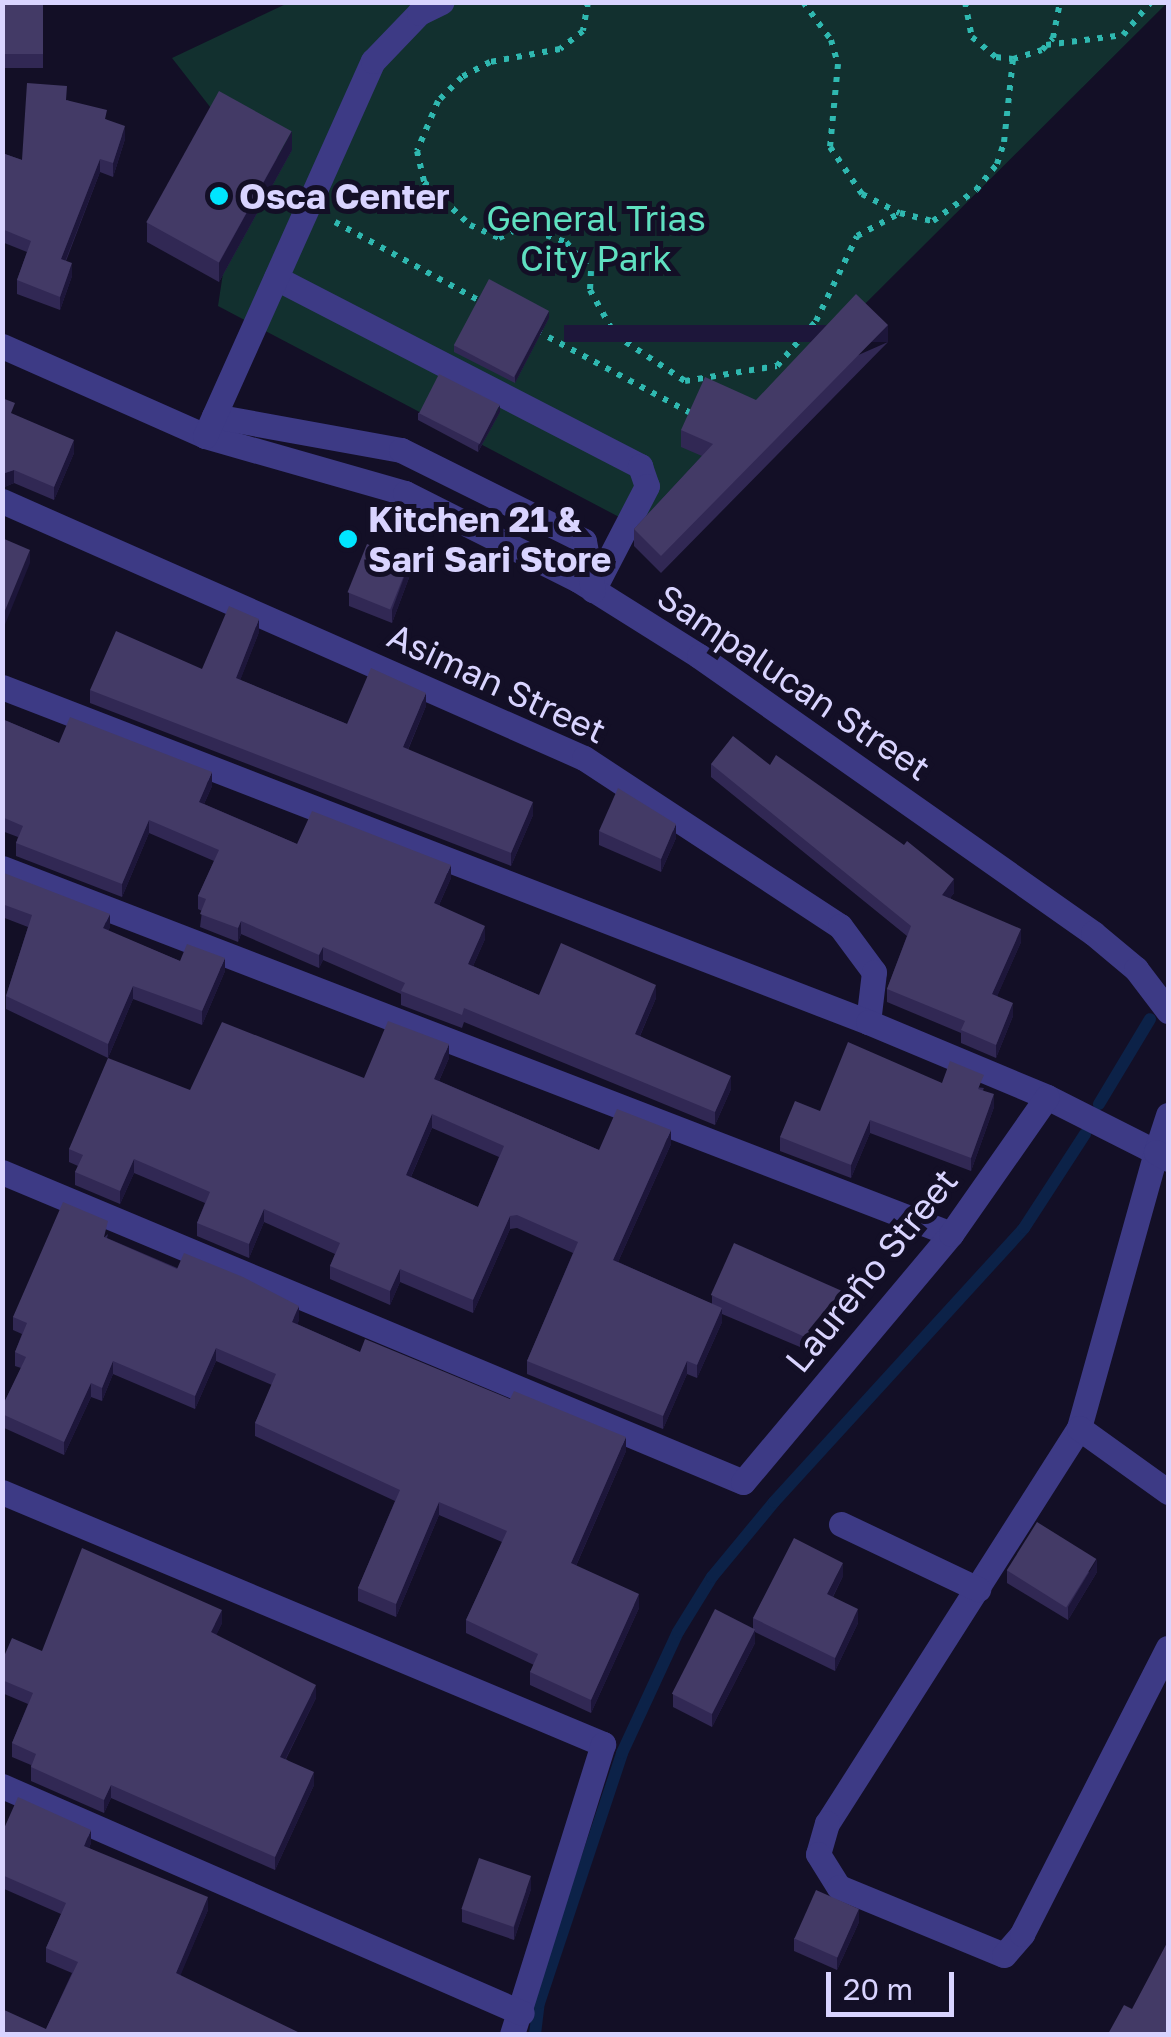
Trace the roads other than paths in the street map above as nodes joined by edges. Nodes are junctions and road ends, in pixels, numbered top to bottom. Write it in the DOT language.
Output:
graph roads {
  1 [pos="442,2"];
  2 [pos="276,278"];
  3 [pos="2,346"];
  4 [pos="210,426"];
  5 [pos="2,501"];
  6 [pos="592,590"];
  7 [pos="2,687"];
  8 [pos="2,868"];
  9 [pos="1168,1012"];
  10 [pos="868,1022"];
  11 [pos="1047,1097"];
  12 [pos="1168,1115"];
  13 [pos="1162,1156"];
  14 [pos="2,1172"];
  15 [pos="952,1234"];
  16 [pos="1079,1428"];
  17 [pos="2,1492"];
  18 [pos="1168,1492"];
  19 [pos="840,1524"];
  20 [pos="978,1588"];
  21 [pos="1168,1648"];
  22 [pos="2,1786"];
  23 [pos="517,2024"];
  1 -- 2 [label="street"];
  2 -- 4 [label="street"];
  2 -- 6 [label="street"];
  3 -- 4 [label="street, Sampalucan Street"];
  4 -- 6 [label="street, Sampalucan Street"];
  4 -- 6 [label="street"];
  5 -- 10 [label="street, Asiman Street"];
  6 -- 9 [label="street, Sampalucan Street"];
  7 -- 10 [label="street"];
  8 -- 15 [label="street"];
  10 -- 11 [label="street"];
  11 -- 13 [label="street"];
  11 -- 15 [label="street, Laureño Street"];
  12 -- 13 [label="street"];
  13 -- 16 [label="street"];
  14 -- 15 [label="street, Laureño Street"];
  16 -- 18 [label="street"];
  16 -- 20 [label="street"];
  17 -- 23 [label="street"];
  19 -- 20 [label="street"];
  20 -- 21 [label="street"];
  22 -- 23 [label="street"];
}
